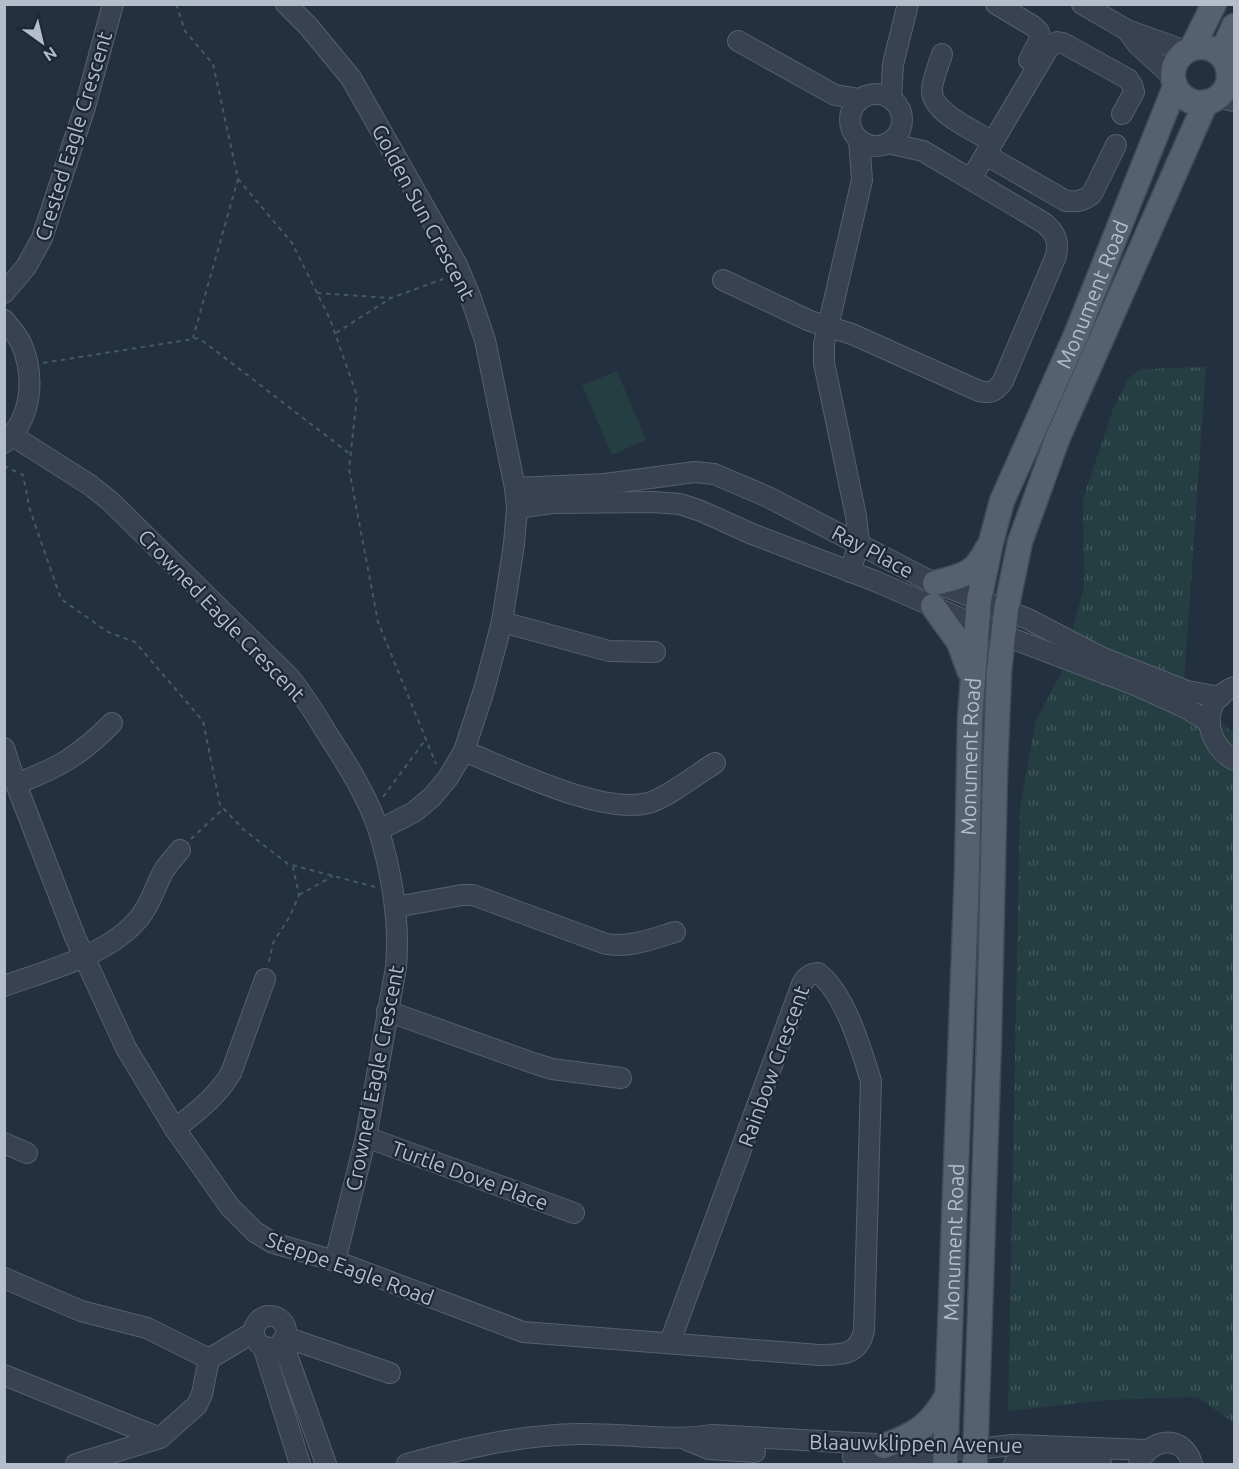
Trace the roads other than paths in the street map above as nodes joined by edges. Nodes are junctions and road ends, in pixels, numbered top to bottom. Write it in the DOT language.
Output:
graph roads {
  1 [pos="113,4"];
  2 [pos="286,4"];
  3 [pos="908,4"];
  4 [pos="996,4"];
  5 [pos="1082,4"];
  6 [pos="1214,4"];
  7 [pos="1234,26"];
  8 [pos="1127,30"];
  9 [pos="738,41"];
  10 [pos="1189,49"];
  11 [pos="942,54"];
  12 [pos="1228,67"];
  13 [pos="1174,82"];
  14 [pos="835,95"];
  15 [pos="876,97"];
  16 [pos="1219,100"];
  17 [pos="1122,114"];
  18 [pos="850,119"];
  19 [pos="902,126"];
  20 [pos="859,140"];
  21 [pos="885,145"];
  22 [pos="1116,145"];
  23 [pos="986,146"];
  24 [pos="923,151"];
  25 [pos="969,177"];
  26 [pos="862,180"];
  27 [pos="723,280"];
  28 [pos="4,293"];
  29 [pos="4,320"];
  30 [pos="829,326"];
  31 [pos="9,439"];
  32 [pos="686,474"];
  33 [pos="515,488"];
  34 [pos="583,494"];
  35 [pos="680,504"];
  36 [pos="517,508"];
  37 [pos="990,542"];
  38 [pos="859,543"];
  39 [pos="850,572"];
  40 [pos="934,595"];
  41 [pos="980,600"];
  42 [pos="1006,610"];
  43 [pos="502,622"];
  44 [pos="976,624"];
  45 [pos="1004,634"];
  46 [pos="655,652"];
  47 [pos="973,684"];
  48 [pos="1227,692"];
  49 [pos="112,723"];
  50 [pos="1210,723"];
  51 [pos="4,748"];
  52 [pos="464,751"];
  53 [pos="1234,760"];
  54 [pos="715,762"];
  55 [pos="16,784"];
  56 [pos="375,822"];
  57 [pos="180,850"];
  58 [pos="394,900"];
  59 [pos="675,932"];
  60 [pos="84,957"];
  61 [pos="265,979"];
  62 [pos="4,986"];
  63 [pos="387,1011"];
  64 [pos="621,1078"];
  65 [pos="175,1129"];
  66 [pos="366,1137"];
  67 [pos="4,1143"];
  68 [pos="27,1153"];
  69 [pos="574,1212"];
  70 [pos="334,1261"];
  71 [pos="4,1278"];
  72 [pos="271,1339"];
  73 [pos="670,1342"];
  74 [pos="846,1353"];
  75 [pos="209,1359"];
  76 [pos="390,1373"];
  77 [pos="4,1375"];
  78 [pos="947,1396"];
  79 [pos="160,1438"];
  80 [pos="886,1457"];
  81 [pos="976,1457"];
  82 [pos="1143,1457"];
  83 [pos="943,1459"];
  84 [pos="1194,1463"];
  85 [pos="76,1464"];
  86 [pos="300,1464"];
  87 [pos="326,1464"];
  88 [pos="407,1464"];
  89 [pos="1014,1464"];
  90 [pos="1101,1464"];
  1 -- 28 [label="street, Crested Eagle Crescent"];
  2 -- 33 [label="street, Golden Sun Crescent"];
  3 -- 15 [label="street"];
  4 -- 23 [label="street"];
  5 -- 8 [label="street"];
  6 -- 10 [label="main road"];
  7 -- 12 [label="main road"];
  8 -- 10 [label="street"];
  8 -- 13 [label="street"];
  9 -- 14 [label="street"];
  10 -- 12 [label="main road"];
  10 -- 13 [label="main road"];
  11 -- 23 [label="street"];
  12 -- 16 [label="main road"];
  13 -- 16 [label="main road"];
  13 -- 37 [label="main road, Monument Road"];
  14 -- 15 [label="street"];
  14 -- 18 [label="street"];
  15 -- 18 [label="street"];
  15 -- 19 [label="street"];
  16 -- 42 [label="main road, Monument Road"];
  17 -- 23 [label="street"];
  18 -- 20 [label="street"];
  19 -- 21 [label="street"];
  19 -- 24 [label="street"];
  20 -- 21 [label="street"];
  20 -- 26 [label="street"];
  21 -- 24 [label="street"];
  21 -- 26 [label="street"];
  22 -- 23 [label="street"];
  23 -- 25 [label="street"];
  24 -- 25 [label="street"];
  25 -- 30 [label="street"];
  26 -- 30 [label="street"];
  27 -- 30 [label="street"];
  29 -- 31 [label="street"];
  30 -- 38 [label="street"];
  31 -- 56 [label="street, Crowned Eagle Crescent"];
  32 -- 34 [label="street, Ray Place"];
  32 -- 35 [label="street"];
  32 -- 38 [label="street, Ray Place"];
  33 -- 34 [label="street, Ray Place"];
  33 -- 36 [label="street, Golden Sun Crescent"];
  34 -- 35 [label="street, Ray Place"];
  34 -- 36 [label="street, Ray Place"];
  35 -- 39 [label="street, Ray Place"];
  36 -- 43 [label="street, Golden Sun Crescent"];
  37 -- 40 [label="main road"];
  37 -- 41 [label="main road, Monument Road"];
  38 -- 39 [label="street"];
  38 -- 40 [label="street, Ray Place"];
  39 -- 40 [label="street, Ray Place"];
  40 -- 41 [label="street, Ray Place"];
  40 -- 44 [label="street, Ray Place"];
  40 -- 47 [label="main road"];
  41 -- 42 [label="street, Ray Place"];
  41 -- 44 [label="main road, Monument Road"];
  42 -- 45 [label="main road, Monument Road"];
  42 -- 48 [label="street, Ray Place"];
  43 -- 46 [label="street"];
  43 -- 52 [label="street, Golden Sun Crescent"];
  44 -- 45 [label="street, Ray Place"];
  44 -- 47 [label="main road, Monument Road"];
  45 -- 50 [label="street, Ray Place"];
  45 -- 81 [label="main road, Monument Road"];
  47 -- 78 [label="main road, Monument Road"];
  48 -- 50 [label="street"];
  49 -- 55 [label="street"];
  50 -- 53 [label="street"];
  51 -- 55 [label="street, Steppe Eagle Road"];
  52 -- 54 [label="street"];
  52 -- 56 [label="street, Golden Sun Crescent"];
  55 -- 60 [label="street, Steppe Eagle Road"];
  56 -- 58 [label="street, Crowned Eagle Crescent"];
  57 -- 60 [label="street"];
  58 -- 59 [label="street"];
  58 -- 63 [label="street, Crowned Eagle Crescent"];
  60 -- 62 [label="street"];
  60 -- 65 [label="street, Steppe Eagle Road"];
  61 -- 65 [label="street"];
  63 -- 64 [label="street"];
  63 -- 66 [label="street, Crowned Eagle Crescent"];
  65 -- 70 [label="street, Steppe Eagle Road"];
  66 -- 69 [label="street, Turtle Dove Place"];
  66 -- 70 [label="street, Crowned Eagle Crescent"];
  67 -- 68 [label="street"];
  70 -- 73 [label="street, Steppe Eagle Road"];
  71 -- 75 [label="street"];
  72 -- 75 [label="street"];
  72 -- 76 [label="street"];
  72 -- 86 [label="street"];
  72 -- 87 [label="street"];
  73 -- 74 [label="street, Steppe Eagle Road"];
  73 -- 74 [label="street, Rainbow Crescent"];
  75 -- 79 [label="street"];
  77 -- 79 [label="street"];
  78 -- 80 [label="main road"];
  78 -- 83 [label="main road, Monument Road"];
  79 -- 85 [label="street"];
  80 -- 83 [label="street, Blaauwklippen Avenue"];
  80 -- 88 [label="street, Blaauwklippen Avenue"];
  81 -- 82 [label="street, Blaauwklippen Avenue"];
  81 -- 83 [label="street, Blaauwklippen Avenue"];
  82 -- 84 [label="street, Blaauwklippen Avenue"];
  89 -- 90 [label="street, Blaauwklippen Avenue"];
}
